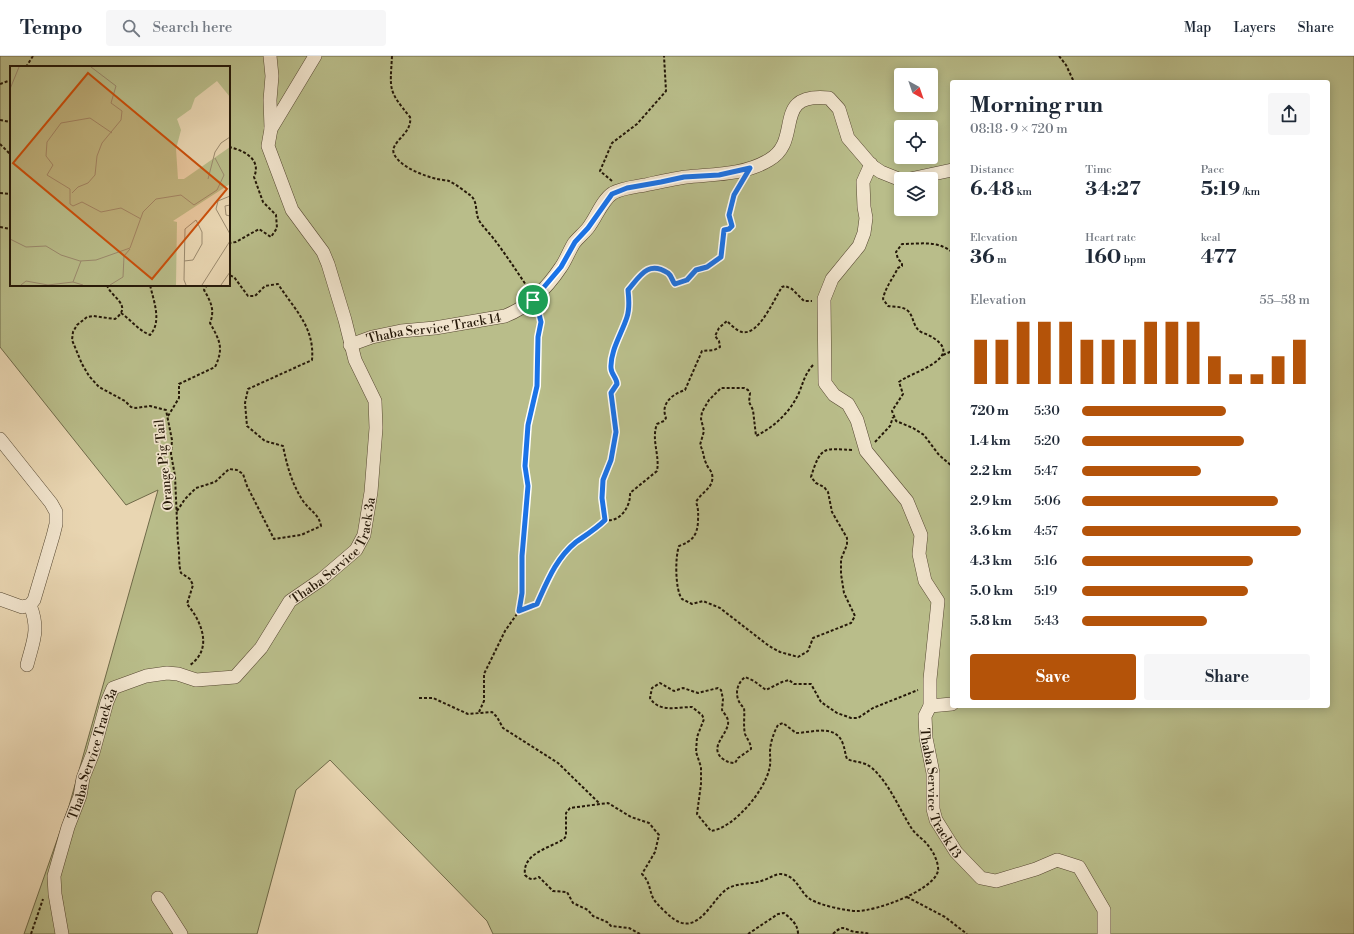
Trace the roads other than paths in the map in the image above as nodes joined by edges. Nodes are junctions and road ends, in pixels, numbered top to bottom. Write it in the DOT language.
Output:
graph roads {
  1 [pos="270,56"];
  2 [pos="314,56"];
  3 [pos="271,129"];
  4 [pos="871,164"];
  5 [pos="950,170"];
  6 [pos="938,173"];
  7 [pos="894,177"];
  8 [pos="350,345"];
  9 [pos="0,439"];
  10 [pos="0,599"];
  11 [pos="30,605"];
  12 [pos="26,665"];
  13 [pos="950,704"];
  14 [pos="930,706"];
  15 [pos="158,898"];
  16 [pos="62,934"];
  17 [pos="181,934"];
  18 [pos="1104,934"];
  1 -- 3 [label="street"];
  2 -- 3 [label="street, Thaba Service Track 3a"];
  3 -- 8 [label="street, Thaba Service Track 3a"];
  4 -- 7 [label="street, Thaba Service Track 14"];
  4 -- 8 [label="street, Thaba Service Track 14"];
  4 -- 14 [label="street, Thaba Service Track 13"];
  5 -- 6 [label="street"];
  8 -- 16 [label="street, Thaba Service Track 3a"];
  9 -- 11 [label="street"];
  10 -- 11 [label="street"];
  11 -- 12 [label="street"];
  13 -- 14 [label="street"];
  14 -- 18 [label="street, Thaba Service Track 13"];
  15 -- 17 [label="street"];
}
